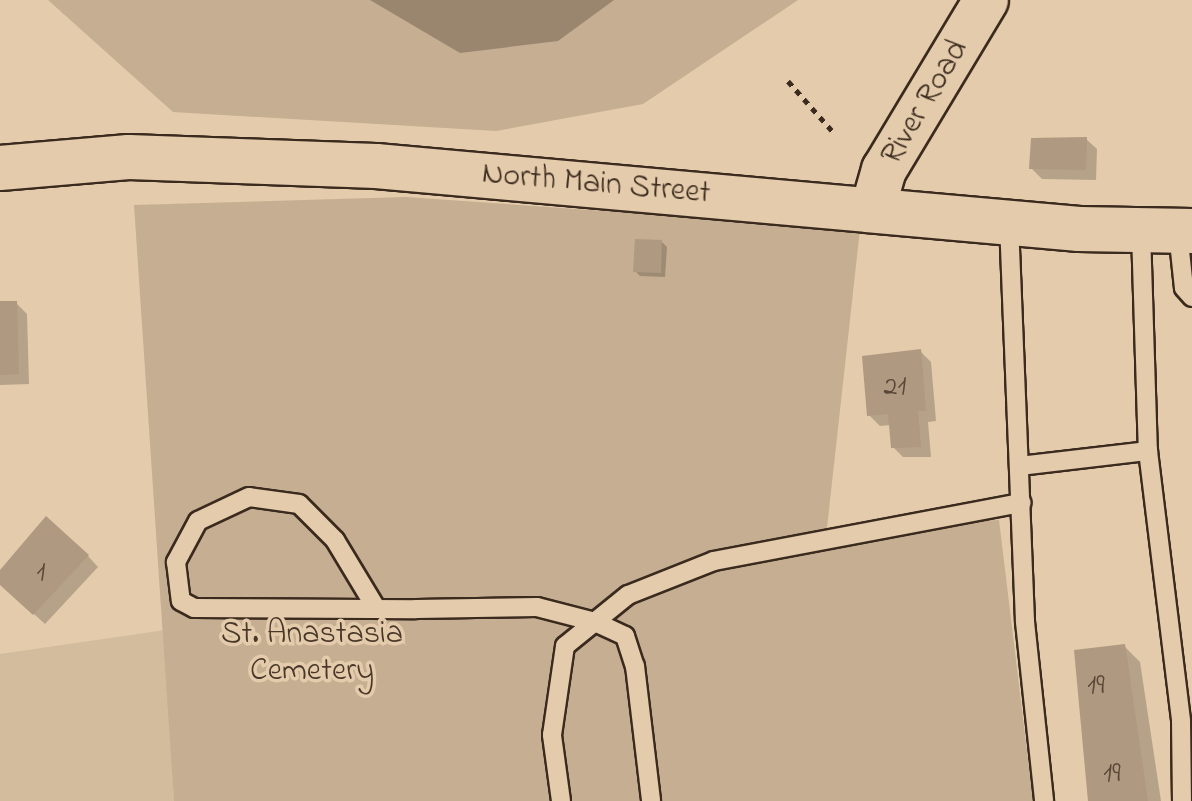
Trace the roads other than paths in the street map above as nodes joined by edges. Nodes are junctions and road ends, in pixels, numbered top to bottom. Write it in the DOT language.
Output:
graph roads {
  1 [pos="986,0"];
  2 [pos="0,168"];
  3 [pos="873,208"];
  4 [pos="1009,223"];
  5 [pos="1170,232"];
  6 [pos="1192,297"];
  7 [pos="1148,451"];
  8 [pos="1020,466"];
  9 [pos="1022,503"];
  10 [pos="376,608"];
  11 [pos="595,622"];
  12 [pos="561,801"];
  13 [pos="651,801"];
  14 [pos="1044,801"];
  15 [pos="1182,801"];
  1 -- 3 [label="street, River Road"];
  2 -- 3 [label="street, North Main Street"];
  3 -- 4 [label="street, North Main Street"];
  4 -- 5 [label="street, North Main Street"];
  4 -- 8 [label="lane"];
  5 -- 6 [label="lane"];
  5 -- 7 [label="lane"];
  7 -- 8 [label="lane"];
  7 -- 15 [label="lane"];
  8 -- 9 [label="lane"];
  9 -- 11 [label="lane"];
  9 -- 14 [label="lane"];
  10 -- 10 [label="lane"];
  10 -- 11 [label="lane"];
  11 -- 12 [label="lane"];
  11 -- 13 [label="lane"];
}
